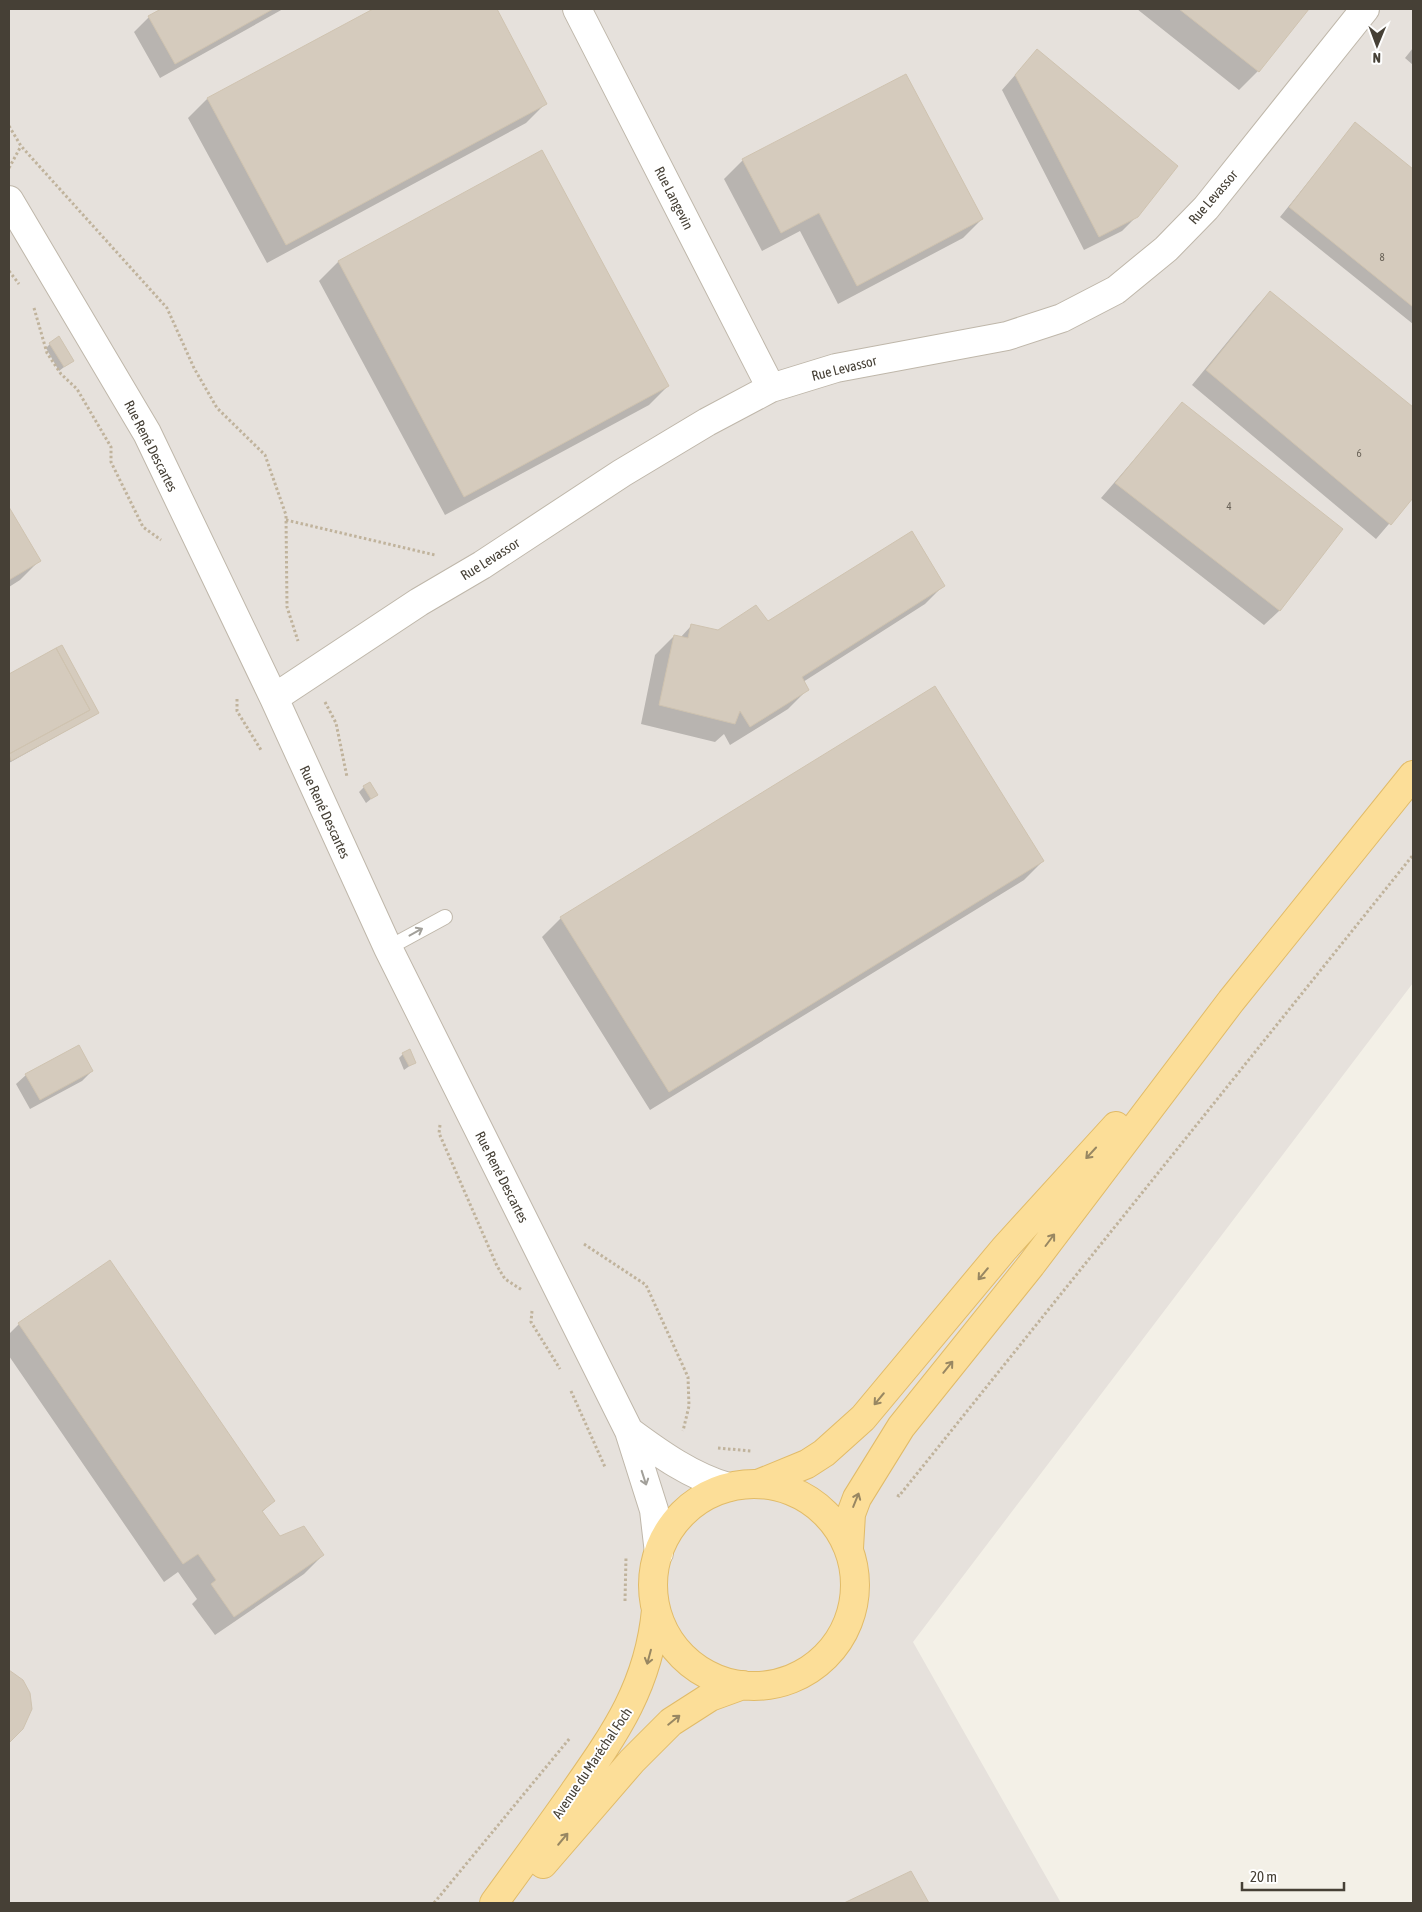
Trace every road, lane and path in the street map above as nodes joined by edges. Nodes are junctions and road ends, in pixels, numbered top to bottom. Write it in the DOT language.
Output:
graph roads {
  1 [pos="577,9"];
  2 [pos="1366,9"];
  3 [pos="9,126"];
  4 [pos="21,146"];
  5 [pos="9,168"];
  6 [pos="14,218"];
  7 [pos="771,388"];
  8 [pos="286,520"];
  9 [pos="482,566"];
  10 [pos="298,641"];
  11 [pos="274,698"];
  12 [pos="323,698"];
  13 [pos="1413,775"];
  14 [pos="347,778"];
  15 [pos="1413,855"];
  16 [pos="445,916"];
  17 [pos="388,948"];
  18 [pos="1231,1001"];
  19 [pos="584,1244"];
  20 [pos="629,1431"];
  21 [pos="682,1437"];
  22 [pos="712,1447"];
  23 [pos="757,1450"];
  24 [pos="758,1484"];
  25 [pos="728,1487"];
  26 [pos="899,1496"];
  27 [pos="849,1548"];
  28 [pos="626,1553"];
  29 [pos="659,1553"];
  30 [pos="625,1602"];
  31 [pos="656,1609"];
  32 [pos="743,1685"];
  33 [pos="572,1735"];
  34 [pos="434,1903"];
  35 [pos="494,1903"];
  36 [pos="510,1903"];
  1 -- 7 [label="street, Rue Langevin"];
  2 -- 7 [label="street, Rue Levassor"];
  3 -- 4 [label="path"];
  4 -- 5 [label="path"];
  4 -- 8 [label="path"];
  6 -- 11 [label="street, Rue René Descartes"];
  7 -- 9 [label="street, Rue Levassor"];
  8 -- 9 [label="path"];
  8 -- 10 [label="path"];
  9 -- 11 [label="street, Rue Levassor"];
  11 -- 17 [label="street, Rue René Descartes"];
  12 -- 14 [label="path"];
  13 -- 18 [label="main road"];
  15 -- 26 [label="path"];
  17 -- 16 [label="lane, one-way"];
  17 -- 20 [label="street, Rue René Descartes"];
  18 -- 24 [label="main road, one-way"];
  27 -- 18 [label="main road, one-way"];
  19 -- 21 [label="path"];
  20 -- 25 [label="street, Rue René Descartes"];
  20 -- 29 [label="street, Rue René Descartes, one-way"];
  22 -- 23 [label="path"];
  24 -- 25 [label="main road"];
  24 -- 27 [label="main road"];
  25 -- 29 [label="main road"];
  27 -- 32 [label="main road"];
  28 -- 30 [label="path"];
  29 -- 31 [label="main road"];
  31 -- 32 [label="main road"];
  31 -- 35 [label="main road, Avenue du Maréchal Foch, one-way"];
  36 -- 32 [label="main road, Avenue du Maréchal Foch, one-way"];
  33 -- 34 [label="path"];
}
